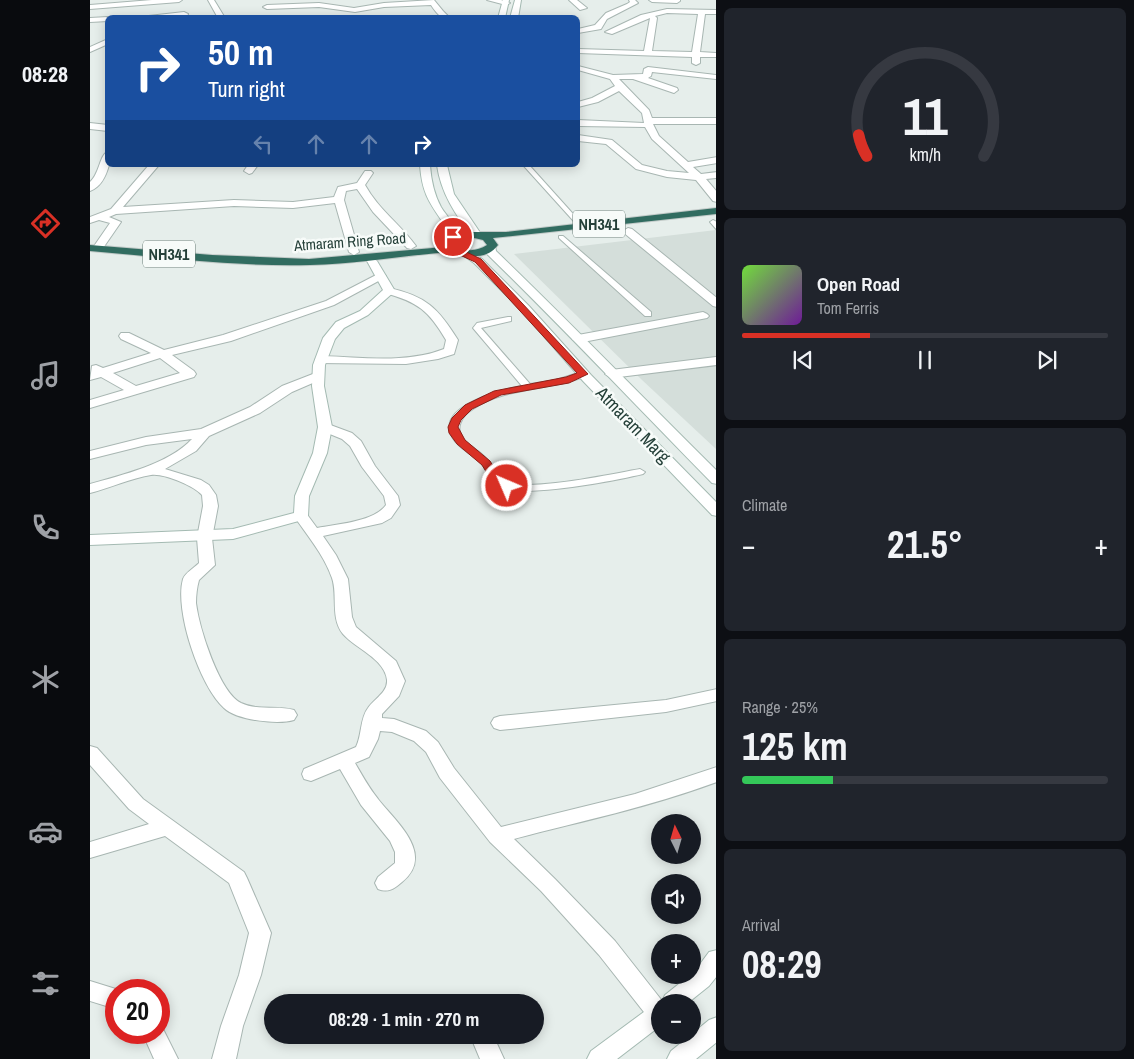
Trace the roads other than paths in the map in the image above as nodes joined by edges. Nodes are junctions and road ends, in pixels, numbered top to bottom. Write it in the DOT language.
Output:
graph roads {
  1 [pos="178,0"];
  2 [pos="211,0"];
  3 [pos="490,0"];
  4 [pos="518,0"];
  5 [pos="572,0"];
  6 [pos="632,0"];
  7 [pos="652,0"];
  8 [pos="159,1"];
  9 [pos="345,1"];
  10 [pos="432,1"];
  11 [pos="677,1"];
  12 [pos="506,2"];
  13 [pos="265,3"];
  14 [pos="117,5"];
  15 [pos="90,7"];
  16 [pos="583,8"];
  17 [pos="354,10"];
  18 [pos="716,12"];
  19 [pos="181,15"];
  20 [pos="220,15"];
  21 [pos="272,15"];
  22 [pos="359,15"];
  23 [pos="444,15"];
  24 [pos="502,15"];
  25 [pos="515,15"];
  26 [pos="702,16"];
  27 [pos="644,17"];
  28 [pos="653,18"];
  29 [pos="105,19"];
  30 [pos="90,20"];
  31 [pos="716,21"];
  32 [pos="580,31"];
  33 [pos="603,32"];
  34 [pos="586,41"];
  35 [pos="105,42"];
  36 [pos="580,45"];
  37 [pos="90,48"];
  38 [pos="580,51"];
  39 [pos="648,53"];
  40 [pos="696,54"];
  41 [pos="716,55"];
  42 [pos="580,69"];
  43 [pos="697,71"];
  44 [pos="634,76"];
  45 [pos="613,77"];
  46 [pos="716,77"];
  47 [pos="620,86"];
  48 [pos="674,90"];
  49 [pos="580,104"];
  50 [pos="716,122"];
  51 [pos="580,123"];
  52 [pos="645,123"];
  53 [pos="90,126"];
  54 [pos="105,128"];
  55 [pos="580,138"];
  56 [pos="716,160"];
  57 [pos="105,164"];
  58 [pos="686,165"];
  59 [pos="153,167"];
  60 [pos="425,167"];
  61 [pos="442,167"];
  62 [pos="528,167"];
  63 [pos="368,172"];
  64 [pos="716,175"];
  65 [pos="698,177"];
  66 [pos="360,185"];
  67 [pos="90,188"];
  68 [pos="716,199"];
  69 [pos="338,200"];
  70 [pos="115,211"];
  71 [pos="94,218"];
  72 [pos="716,220"];
  73 [pos="581,226"];
  74 [pos="628,232"];
  75 [pos="479,235"];
  76 [pos="561,237"];
  77 [pos="455,245"];
  78 [pos="411,246"];
  79 [pos="492,246"];
  80 [pos="93,248"];
  81 [pos="354,252"];
  82 [pos="249,259"];
  83 [pos="372,261"];
  84 [pos="380,276"];
  85 [pos="389,291"];
  86 [pos="716,304"];
  87 [pos="648,314"];
  88 [pos="704,316"];
  89 [pos="508,319"];
  90 [pos="126,336"];
  91 [pos="578,339"];
  92 [pos="162,354"];
  93 [pos="321,360"];
  94 [pos="716,361"];
  95 [pos="94,371"];
  96 [pos="584,374"];
  97 [pos="611,374"];
  98 [pos="318,376"];
  99 [pos="528,387"];
  100 [pos="134,390"];
  101 [pos="90,404"];
  102 [pos="325,427"];
  103 [pos="204,433"];
  104 [pos="90,455"];
  105 [pos="153,470"];
  106 [pos="640,472"];
  107 [pos="716,480"];
  108 [pos="90,489"];
  109 [pos="716,512"];
  110 [pos="301,516"];
  111 [pos="313,534"];
  112 [pos="205,535"];
  113 [pos="90,540"];
  114 [pos="716,695"];
  115 [pos="288,715"];
  116 [pos="371,723"];
  117 [pos="500,723"];
  118 [pos="90,753"];
  119 [pos="344,760"];
  120 [pos="311,774"];
  121 [pos="716,774"];
  122 [pos="167,827"];
  123 [pos="497,836"];
  124 [pos="90,850"];
  125 [pos="385,883"];
  126 [pos="716,959"];
  127 [pos="90,991"];
  128 [pos="683,994"];
  129 [pos="105,996"];
  130 [pos="651,996"];
  131 [pos="651,1020"];
  132 [pos="716,1027"];
  133 [pos="159,1044"];
  134 [pos="485,1044"];
  135 [pos="166,1059"];
  136 [pos="224,1059"];
  137 [pos="492,1059"];
  138 [pos="599,1059"];
  139 [pos="679,1059"];
  1 -- 8 [label="street"];
  2 -- 20 [label="street"];
  3 -- 12 [label="street"];
  4 -- 25 [label="street"];
  5 -- 16 [label="street"];
  6 -- 33 [label="street"];
  7 -- 11 [label="street"];
  8 -- 14 [label="street"];
  8 -- 19 [label="street"];
  9 -- 17 [label="street"];
  10 -- 17 [label="street"];
  10 -- 23 [label="street"];
  12 -- 24 [label="street"];
  13 -- 17 [label="street"];
  13 -- 21 [label="street"];
  14 -- 15 [label="street"];
  17 -- 22 [label="street"];
  18 -- 27 [label="street"];
  26 -- 28 [label="street"];
  26 -- 31 [label="street"];
  26 -- 40 [label="street"];
  27 -- 28 [label="street"];
  27 -- 33 [label="street"];
  28 -- 39 [label="street"];
  29 -- 30 [label="street"];
  32 -- 33 [label="street"];
  34 -- 36 [label="street"];
  35 -- 37 [label="street"];
  38 -- 39 [label="street"];
  39 -- 40 [label="street"];
  40 -- 41 [label="street"];
  40 -- 43 [label="street"];
  42 -- 45 [label="street"];
  44 -- 45 [label="street"];
  44 -- 46 [label="street"];
  44 -- 48 [label="street"];
  45 -- 47 [label="street"];
  47 -- 49 [label="street"];
  47 -- 52 [label="street"];
  50 -- 52 [label="street"];
  51 -- 52 [label="street"];
  52 -- 58 [label="street"];
  53 -- 54 [label="street"];
  55 -- 65 [label="street"];
  56 -- 58 [label="street"];
  57 -- 67 [label="street"];
  58 -- 65 [label="street"];
  59 -- 70 [label="street"];
  60 -- 77 [label="street"];
  61 -- 75 [label="street"];
  62 -- 73 [label="lane"];
  63 -- 66 [label="street"];
  64 -- 65 [label="street"];
  65 -- 68 [label="street"];
  66 -- 69 [label="street"];
  66 -- 78 [label="street"];
  69 -- 70 [label="street"];
  69 -- 81 [label="street"];
  70 -- 71 [label="street"];
  71 -- 80 [label="street"];
  72 -- 73 [label="highway, NH341"];
  72 -- 76 [label="highway, NH341"];
  73 -- 75 [label="highway, NH341"];
  74 -- 86 [label="street"];
  75 -- 77 [label="highway, NH341"];
  75 -- 79 [label="highway"];
  76 -- 79 [label="highway, NH341"];
  76 -- 87 [label="lane"];
  77 -- 78 [label="highway, Atmaram Ring Road / NH341"];
  77 -- 79 [label="highway, NH341"];
  77 -- 82 [label="highway, Atmaram Ring Road / NH341"];
  77 -- 96 [label="street, Atmaram Marg"];
  78 -- 81 [label="highway, Atmaram Ring Road / NH341"];
  79 -- 91 [label="street, Atmaram Marg"];
  80 -- 82 [label="highway, Atmaram Ring Road / NH341"];
  81 -- 82 [label="highway, Atmaram Ring Road / NH341"];
  83 -- 84 [label="street"];
  84 -- 85 [label="street"];
  84 -- 92 [label="street"];
  85 -- 93 [label="street"];
  85 -- 93 [label="street"];
  88 -- 91 [label="street"];
  89 -- 99 [label="lane"];
  90 -- 92 [label="street"];
  91 -- 97 [label="street, Atmaram Marg"];
  92 -- 95 [label="street"];
  92 -- 100 [label="street"];
  93 -- 98 [label="street"];
  94 -- 97 [label="street"];
  95 -- 100 [label="street"];
  96 -- 99 [label="lane"];
  96 -- 109 [label="street, Atmaram Marg"];
  97 -- 107 [label="street, Atmaram Marg"];
  98 -- 102 [label="street"];
  98 -- 103 [label="street"];
  99 -- 106 [label="lane"];
  100 -- 101 [label="street"];
  102 -- 110 [label="street"];
  102 -- 111 [label="street"];
  103 -- 104 [label="street"];
  103 -- 105 [label="street"];
  105 -- 108 [label="street"];
  105 -- 112 [label="street"];
  110 -- 111 [label="street"];
  110 -- 112 [label="street"];
  111 -- 116 [label="street"];
  112 -- 113 [label="street"];
  112 -- 115 [label="street"];
  114 -- 117 [label="street"];
  116 -- 119 [label="street"];
  116 -- 123 [label="street"];
  118 -- 122 [label="street"];
  119 -- 120 [label="street"];
  119 -- 125 [label="street"];
  121 -- 123 [label="street"];
  122 -- 124 [label="street"];
  122 -- 136 [label="street"];
  123 -- 130 [label="street"];
  126 -- 128 [label="street"];
  127 -- 129 [label="street"];
  131 -- 138 [label="street"];
  132 -- 139 [label="street"];
  133 -- 135 [label="street"];
  134 -- 137 [label="street"];
}
